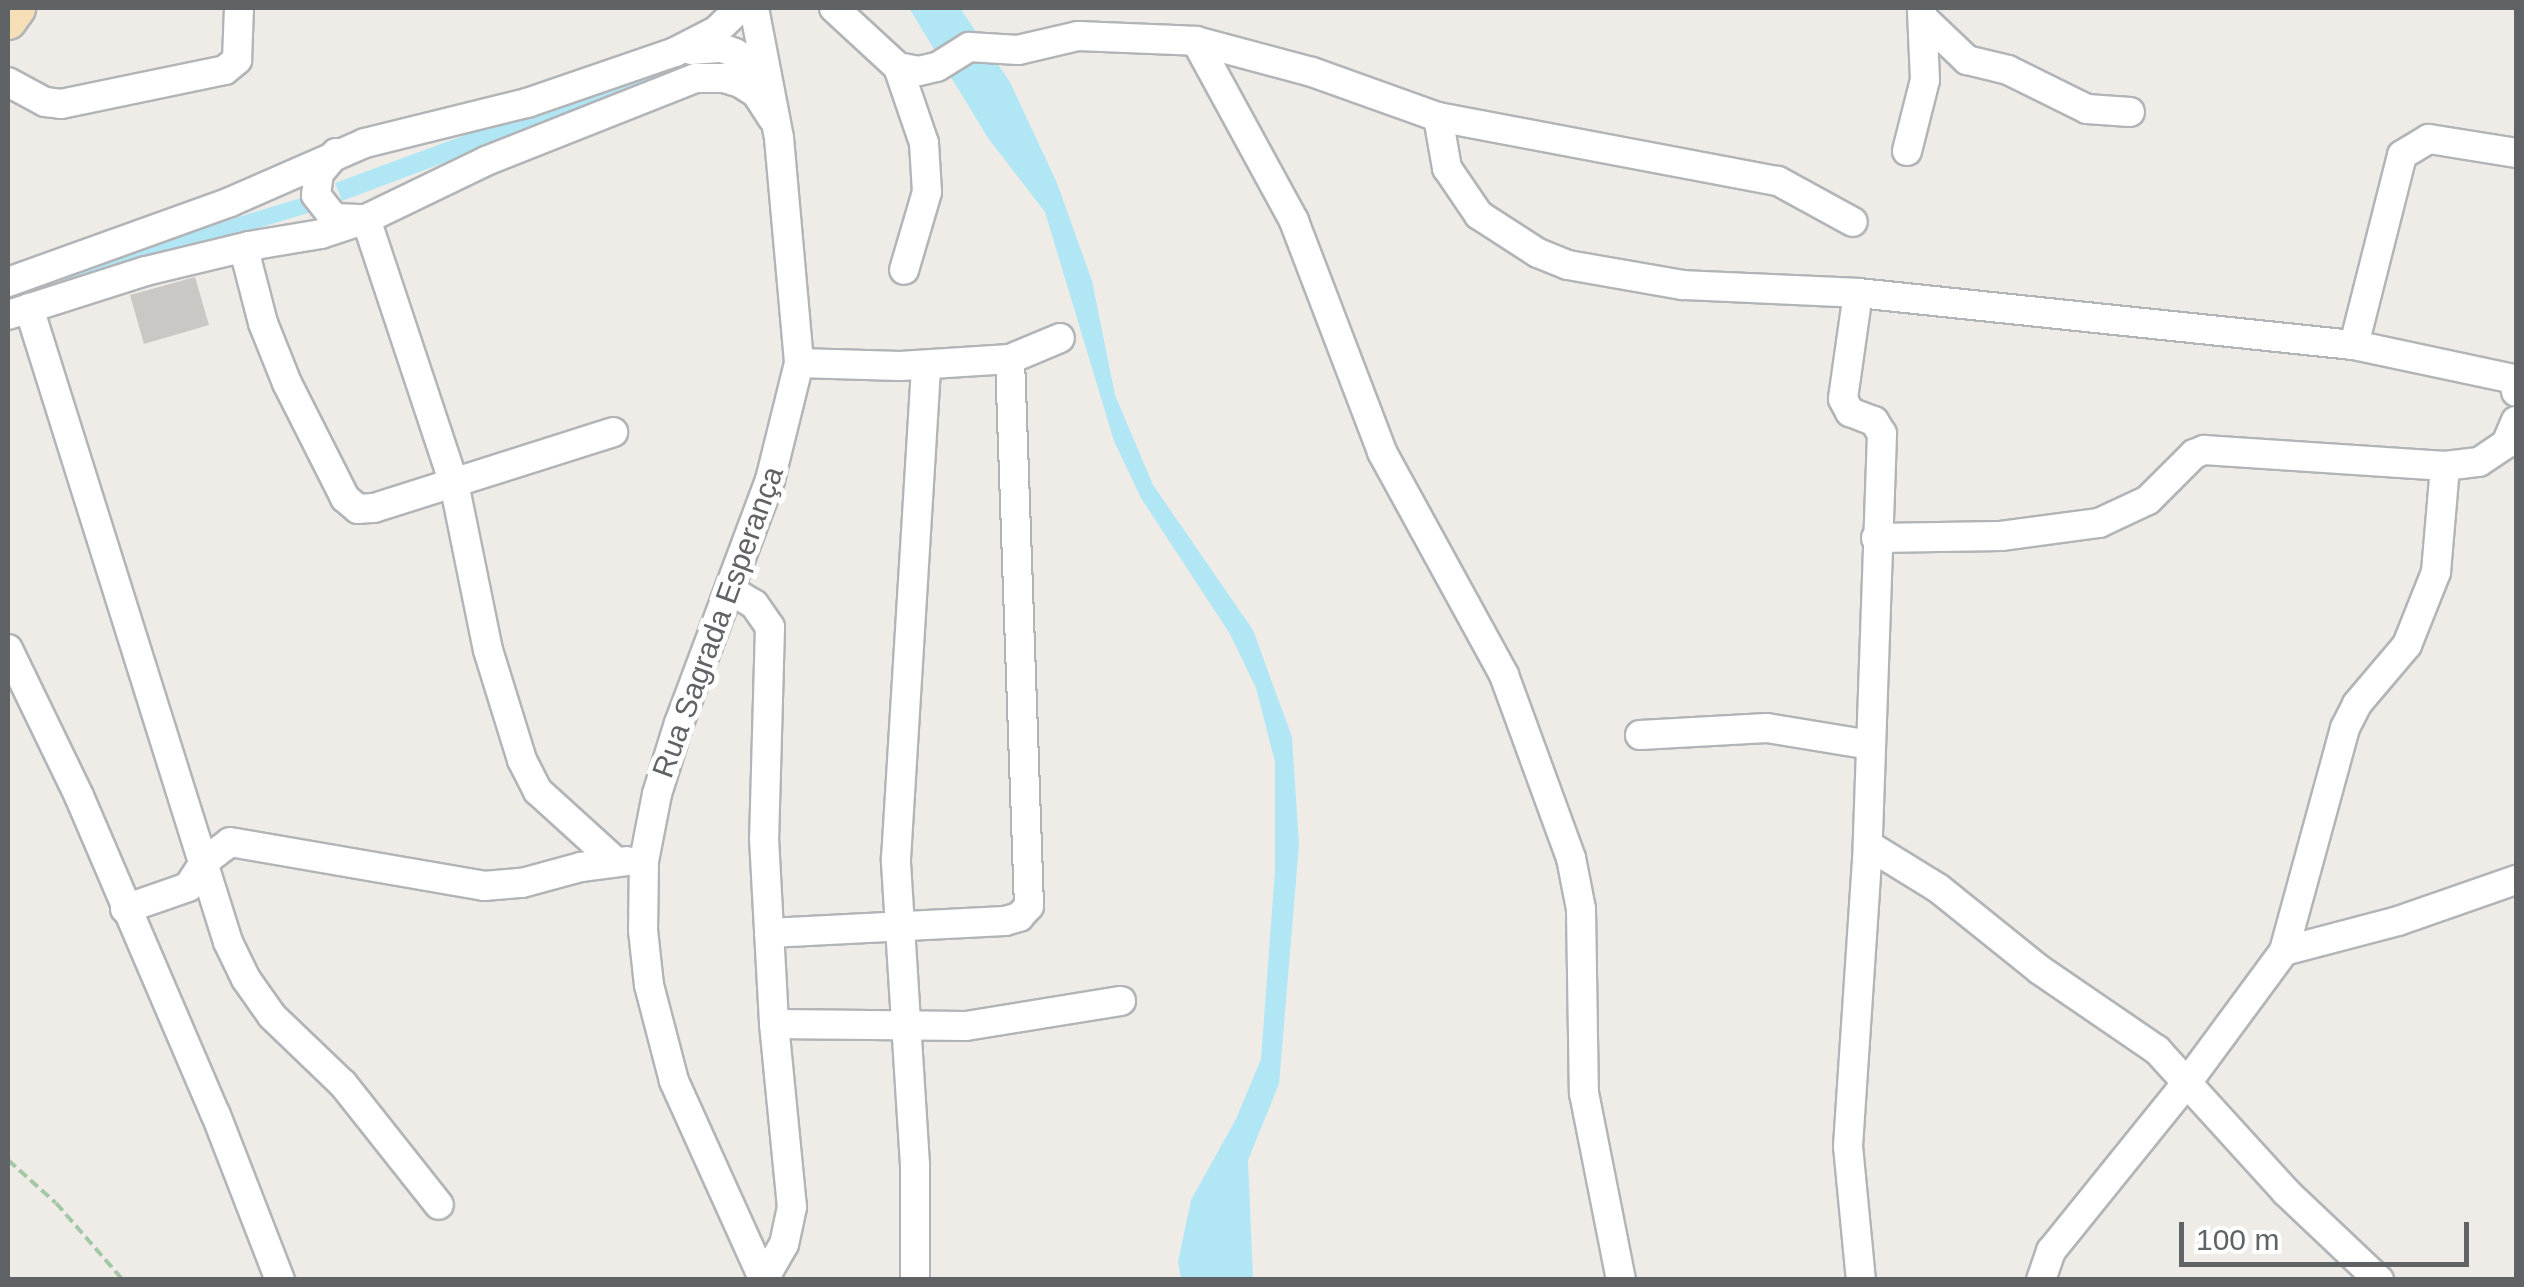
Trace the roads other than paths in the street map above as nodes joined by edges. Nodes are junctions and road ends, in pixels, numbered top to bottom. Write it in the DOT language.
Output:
graph roads {
  1 [pos="17,8"];
  2 [pos="239,8"];
  3 [pos="740,8"];
  4 [pos="755,8"];
  5 [pos="834,8"];
  6 [pos="1922,13"];
  7 [pos="8,21"];
  8 [pos="1196,40"];
  9 [pos="675,52"];
  10 [pos="898,67"];
  11 [pos="8,82"];
  12 [pos="770,92"];
  13 [pos="2130,112"];
  14 [pos="1438,117"];
  15 [pos="779,138"];
  16 [pos="1906,151"];
  17 [pos="336,153"];
  18 [pos="2516,154"];
  19 [pos="366,220"];
  20 [pos="1853,222"];
  21 [pos="249,246"];
  22 [pos="904,270"];
  23 [pos="8,282"];
  24 [pos="1858,293"];
  25 [pos="18,311"];
  26 [pos="1060,338"];
  27 [pos="2354,345"];
  28 [pos="1010,359"];
  29 [pos="800,363"];
  30 [pos="926,365"];
  31 [pos="2516,392"];
  32 [pos="2516,421"];
  33 [pos="613,432"];
  34 [pos="2445,466"];
  35 [pos="454,482"];
  36 [pos="1876,538"];
  37 [pos="732,590"];
  38 [pos="8,649"];
  39 [pos="1640,734"];
  40 [pos="1871,745"];
  41 [pos="1868,845"];
  42 [pos="615,860"];
  43 [pos="206,861"];
  44 [pos="644,861"];
  45 [pos="2516,880"];
  46 [pos="125,909"];
  47 [pos="902,927"];
  48 [pos="770,932"];
  49 [pos="2284,951"];
  50 [pos="1122,1002"];
  51 [pos="774,1024"];
  52 [pos="908,1028"];
  53 [pos="2188,1080"];
  54 [pos="439,1205"];
  55 [pos="764,1279"];
  56 [pos="280,1280"];
  57 [pos="915,1280"];
  58 [pos="1621,1280"];
  59 [pos="1861,1280"];
  60 [pos="2041,1280"];
  61 [pos="2379,1280"];
  1 -- 7 [label="main road"];
  2 -- 11 [label="street"];
  3 -- 9 [label="street"];
  4 -- 12 [label="street, Rua Sagrada Esperança"];
  5 -- 10 [label="street"];
  6 -- 13 [label="street"];
  6 -- 16 [label="street"];
  8 -- 10 [label="street"];
  8 -- 14 [label="street"];
  8 -- 58 [label="street"];
  9 -- 12 [label="street"];
  9 -- 17 [label="street"];
  10 -- 22 [label="street"];
  12 -- 15 [label="street, Rua Sagrada Esperança"];
  14 -- 20 [label="street"];
  14 -- 24 [label="street"];
  15 -- 19 [label="street"];
  15 -- 29 [label="street, Rua Sagrada Esperança"];
  17 -- 19 [label="street"];
  17 -- 23 [label="street"];
  18 -- 27 [label="street"];
  19 -- 21 [label="street"];
  19 -- 35 [label="street"];
  21 -- 25 [label="street"];
  21 -- 35 [label="street"];
  24 -- 27 [label="street"];
  24 -- 36 [label="street"];
  25 -- 43 [label="street"];
  26 -- 28 [label="street"];
  27 -- 31 [label="street"];
  28 -- 30 [label="street"];
  28 -- 47 [label="street"];
  29 -- 30 [label="street"];
  29 -- 37 [label="street, Rua Sagrada Esperança"];
  30 -- 47 [label="street"];
  32 -- 34 [label="street"];
  33 -- 35 [label="street"];
  34 -- 36 [label="street"];
  34 -- 49 [label="street"];
  35 -- 42 [label="street"];
  36 -- 40 [label="street"];
  37 -- 44 [label="street, Rua Sagrada Esperança"];
  37 -- 48 [label="street"];
  38 -- 46 [label="street"];
  39 -- 40 [label="street"];
  40 -- 41 [label="street"];
  41 -- 53 [label="street"];
  41 -- 59 [label="street"];
  42 -- 43 [label="street"];
  42 -- 44 [label="street"];
  43 -- 46 [label="street"];
  43 -- 54 [label="street"];
  44 -- 55 [label="street, Rua Sagrada Esperança"];
  45 -- 49 [label="street"];
  46 -- 56 [label="street"];
  47 -- 48 [label="street"];
  47 -- 52 [label="street"];
  48 -- 51 [label="street"];
  49 -- 53 [label="street"];
  50 -- 52 [label="street"];
  51 -- 52 [label="street"];
  51 -- 55 [label="street"];
  52 -- 57 [label="street"];
  53 -- 60 [label="street"];
  53 -- 61 [label="street"];
}
